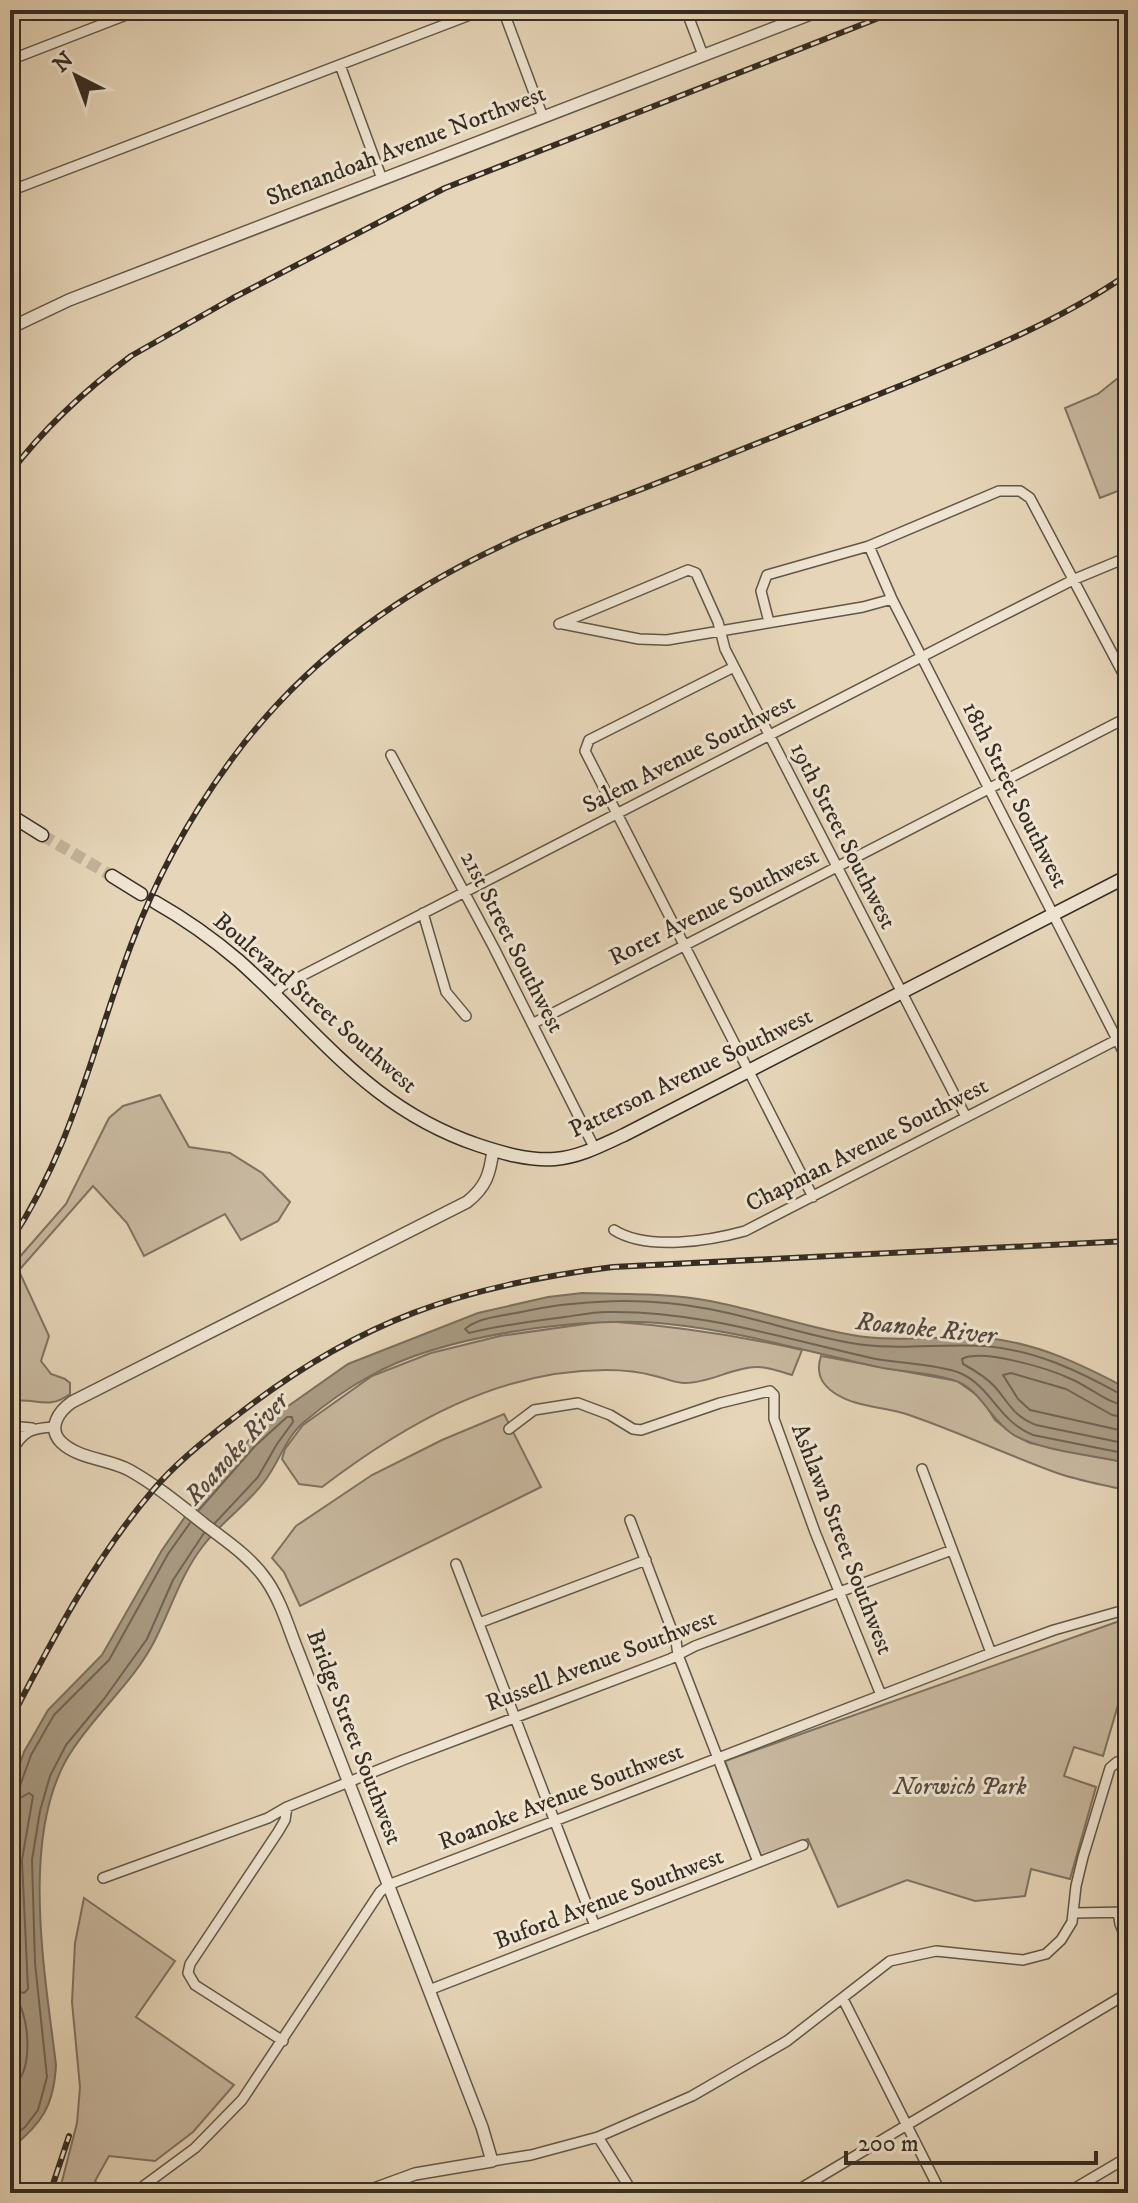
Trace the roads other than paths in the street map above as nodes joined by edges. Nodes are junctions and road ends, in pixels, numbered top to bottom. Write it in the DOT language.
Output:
graph roads {
  1 [pos="139,10"];
  2 [pos="483,10"];
  3 [pos="503,10"];
  4 [pos="686,10"];
  5 [pos="821,10"];
  6 [pos="703,55"];
  7 [pos="10,60"];
  8 [pos="340,65"];
  9 [pos="543,117"];
  10 [pos="382,179"];
  11 [pos="10,191"];
  12 [pos="10,312"];
  13 [pos="13,326"];
  14 [pos="869,546"];
  15 [pos="1128,557"];
  16 [pos="1075,579"];
  17 [pos="892,599"];
  18 [pos="769,622"];
  19 [pos="719,630"];
  20 [pos="922,657"];
  21 [pos="734,667"];
  22 [pos="1128,683"];
  23 [pos="1128,717"];
  24 [pos="769,736"];
  25 [pos="391,755"];
  26 [pos="989,789"];
  27 [pos="617,814"];
  28 [pos="10,815"];
  29 [pos="42,835"];
  30 [pos="837,867"];
  31 [pos="112,876"];
  32 [pos="1128,876"];
  33 [pos="464,893"];
  34 [pos="141,894"];
  35 [pos="155,902"];
  36 [pos="423,913"];
  37 [pos="1053,914"];
  38 [pos="684,945"];
  39 [pos="901,992"];
  40 [pos="273,995"];
  41 [pos="466,1016"];
  42 [pos="532,1024"];
  43 [pos="1128,1034"];
  44 [pos="1117,1040"];
  45 [pos="1128,1061"];
  46 [pos="748,1071"];
  47 [pos="966,1117"];
  48 [pos="595,1149"];
  49 [pos="493,1150"];
  50 [pos="813,1197"];
  51 [pos="614,1230"];
  52 [pos="10,1426"];
  53 [pos="54,1427"];
  54 [pos="32,1428"];
  55 [pos="509,1429"];
  56 [pos="10,1453"];
  57 [pos="922,1469"];
  58 [pos="630,1520"];
  59 [pos="952,1550"];
  60 [pos="646,1560"];
  61 [pos="456,1564"];
  62 [pos="840,1591"];
  63 [pos="1128,1609"];
  64 [pos="479,1623"];
  65 [pos="991,1653"];
  66 [pos="678,1655"];
  67 [pos="881,1695"];
  68 [pos="515,1717"];
  69 [pos="718,1758"];
  70 [pos="1128,1761"];
  71 [pos="348,1782"];
  72 [pos="287,1807"];
  73 [pos="554,1821"];
  74 [pos="803,1845"];
  75 [pos="758,1862"];
  76 [pos="103,1878"];
  77 [pos="388,1885"];
  78 [pos="1123,1912"];
  79 [pos="1074,1913"];
  80 [pos="595,1926"];
  81 [pos="1128,1943"];
  82 [pos="429,1990"];
  83 [pos="1128,1993"];
  84 [pos="843,1999"];
  85 [pos="283,2041"];
  86 [pos="907,2124"];
  87 [pos="598,2137"];
  88 [pos="1128,2157"];
  89 [pos="492,2161"];
  90 [pos="134,2193"];
  91 [pos="363,2193"];
  92 [pos="633,2193"];
  93 [pos="793,2193"];
  94 [pos="941,2193"];
  95 [pos="1067,2193"];
  1 -- 7 [label="street"];
  2 -- 8 [label="street"];
  3 -- 9 [label="street"];
  4 -- 6 [label="street"];
  5 -- 6 [label="street, Shenandoah Avenue Northwest"];
  6 -- 9 [label="street, Shenandoah Avenue Northwest"];
  8 -- 10 [label="street"];
  8 -- 11 [label="street"];
  9 -- 10 [label="street, Shenandoah Avenue Northwest"];
  10 -- 13 [label="street, Shenandoah Avenue Northwest"];
  12 -- 13 [label="street"];
  14 -- 16 [label="street"];
  14 -- 17 [label="street, 18th Street Southwest"];
  14 -- 18 [label="street"];
  15 -- 16 [label="street, Salem Avenue Southwest"];
  16 -- 20 [label="street, Salem Avenue Southwest"];
  16 -- 22 [label="street"];
  17 -- 18 [label="street"];
  17 -- 20 [label="street, 18th Street Southwest"];
  18 -- 19 [label="street"];
  19 -- 19 [label="street, 19th Street Southwest"];
  19 -- 21 [label="street, 19th Street Southwest"];
  20 -- 24 [label="street, Salem Avenue Southwest"];
  20 -- 26 [label="street, 18th Street Southwest"];
  21 -- 24 [label="street, 19th Street Southwest"];
  21 -- 27 [label="street"];
  23 -- 26 [label="street, Rorer Avenue Southwest"];
  24 -- 27 [label="street, Salem Avenue Southwest"];
  24 -- 30 [label="street, 19th Street Southwest"];
  25 -- 33 [label="street, 21st Street Southwest"];
  26 -- 30 [label="street, Rorer Avenue Southwest"];
  26 -- 37 [label="street, 18th Street Southwest"];
  27 -- 33 [label="street, Salem Avenue Southwest"];
  27 -- 38 [label="street"];
  28 -- 29 [label="main road"];
  30 -- 38 [label="street, Rorer Avenue Southwest"];
  30 -- 39 [label="street, 19th Street Southwest"];
  31 -- 34 [label="main road"];
  32 -- 37 [label="main road, Patterson Avenue Southwest"];
  33 -- 36 [label="street, Salem Avenue Southwest"];
  33 -- 42 [label="street, 21st Street Southwest"];
  35 -- 40 [label="main road, Boulevard Street Southwest"];
  36 -- 40 [label="street, Salem Avenue Southwest"];
  36 -- 41 [label="street"];
  37 -- 39 [label="main road, Patterson Avenue Southwest"];
  37 -- 44 [label="street, 18th Street Southwest"];
  38 -- 42 [label="street, Rorer Avenue Southwest"];
  38 -- 46 [label="street"];
  39 -- 46 [label="main road, Patterson Avenue Southwest"];
  39 -- 47 [label="street, 19th Street Southwest"];
  40 -- 49 [label="main road, Boulevard Street Southwest"];
  42 -- 48 [label="street, 21st Street Southwest"];
  43 -- 44 [label="street, Chapman Avenue Southwest"];
  44 -- 45 [label="street, 18th Street Southwest"];
  44 -- 47 [label="street, Chapman Avenue Southwest"];
  46 -- 48 [label="main road, Patterson Avenue Southwest"];
  46 -- 50 [label="street"];
  47 -- 50 [label="street, Chapman Avenue Southwest"];
  48 -- 49 [label="main road, Patterson Avenue Southwest"];
  49 -- 53 [label="street"];
  50 -- 51 [label="street, Chapman Avenue Southwest"];
  52 -- 54 [label="street"];
  53 -- 54 [label="street"];
  53 -- 71 [label="street, Bridge Street Southwest"];
  54 -- 56 [label="street"];
  55 -- 62 [label="street, Ashlawn Street Southwest"];
  57 -- 59 [label="street"];
  58 -- 60 [label="street"];
  59 -- 62 [label="street, Russell Avenue Southwest"];
  59 -- 65 [label="street"];
  60 -- 64 [label="street"];
  60 -- 66 [label="street"];
  61 -- 64 [label="street"];
  62 -- 66 [label="street, Russell Avenue Southwest"];
  62 -- 67 [label="street, Ashlawn Street Southwest"];
  63 -- 65 [label="street, Roanoke Avenue Southwest"];
  64 -- 68 [label="street"];
  65 -- 67 [label="street, Roanoke Avenue Southwest"];
  66 -- 68 [label="street, Russell Avenue Southwest"];
  66 -- 69 [label="street"];
  67 -- 69 [label="street, Roanoke Avenue Southwest"];
  68 -- 71 [label="street, Russell Avenue Southwest"];
  68 -- 73 [label="street"];
  69 -- 73 [label="street, Roanoke Avenue Southwest"];
  69 -- 75 [label="street"];
  70 -- 79 [label="street"];
  71 -- 72 [label="street, Russell Avenue Southwest"];
  71 -- 77 [label="street, Bridge Street Southwest"];
  72 -- 76 [label="street, Russell Avenue Southwest"];
  72 -- 85 [label="street"];
  73 -- 77 [label="street, Roanoke Avenue Southwest"];
  73 -- 80 [label="street"];
  74 -- 75 [label="street, Buford Avenue Southwest"];
  75 -- 80 [label="street, Buford Avenue Southwest"];
  77 -- 82 [label="street, Bridge Street Southwest"];
  77 -- 85 [label="street"];
  78 -- 79 [label="street"];
  78 -- 81 [label="street"];
  79 -- 84 [label="street"];
  80 -- 82 [label="street, Buford Avenue Southwest"];
  82 -- 89 [label="street, Bridge Street Southwest"];
  83 -- 86 [label="street"];
  84 -- 86 [label="street"];
  84 -- 87 [label="street"];
  85 -- 90 [label="street"];
  86 -- 93 [label="street"];
  86 -- 94 [label="street"];
  87 -- 89 [label="street"];
  87 -- 92 [label="street"];
  88 -- 95 [label="street"];
  89 -- 91 [label="street"];
}
